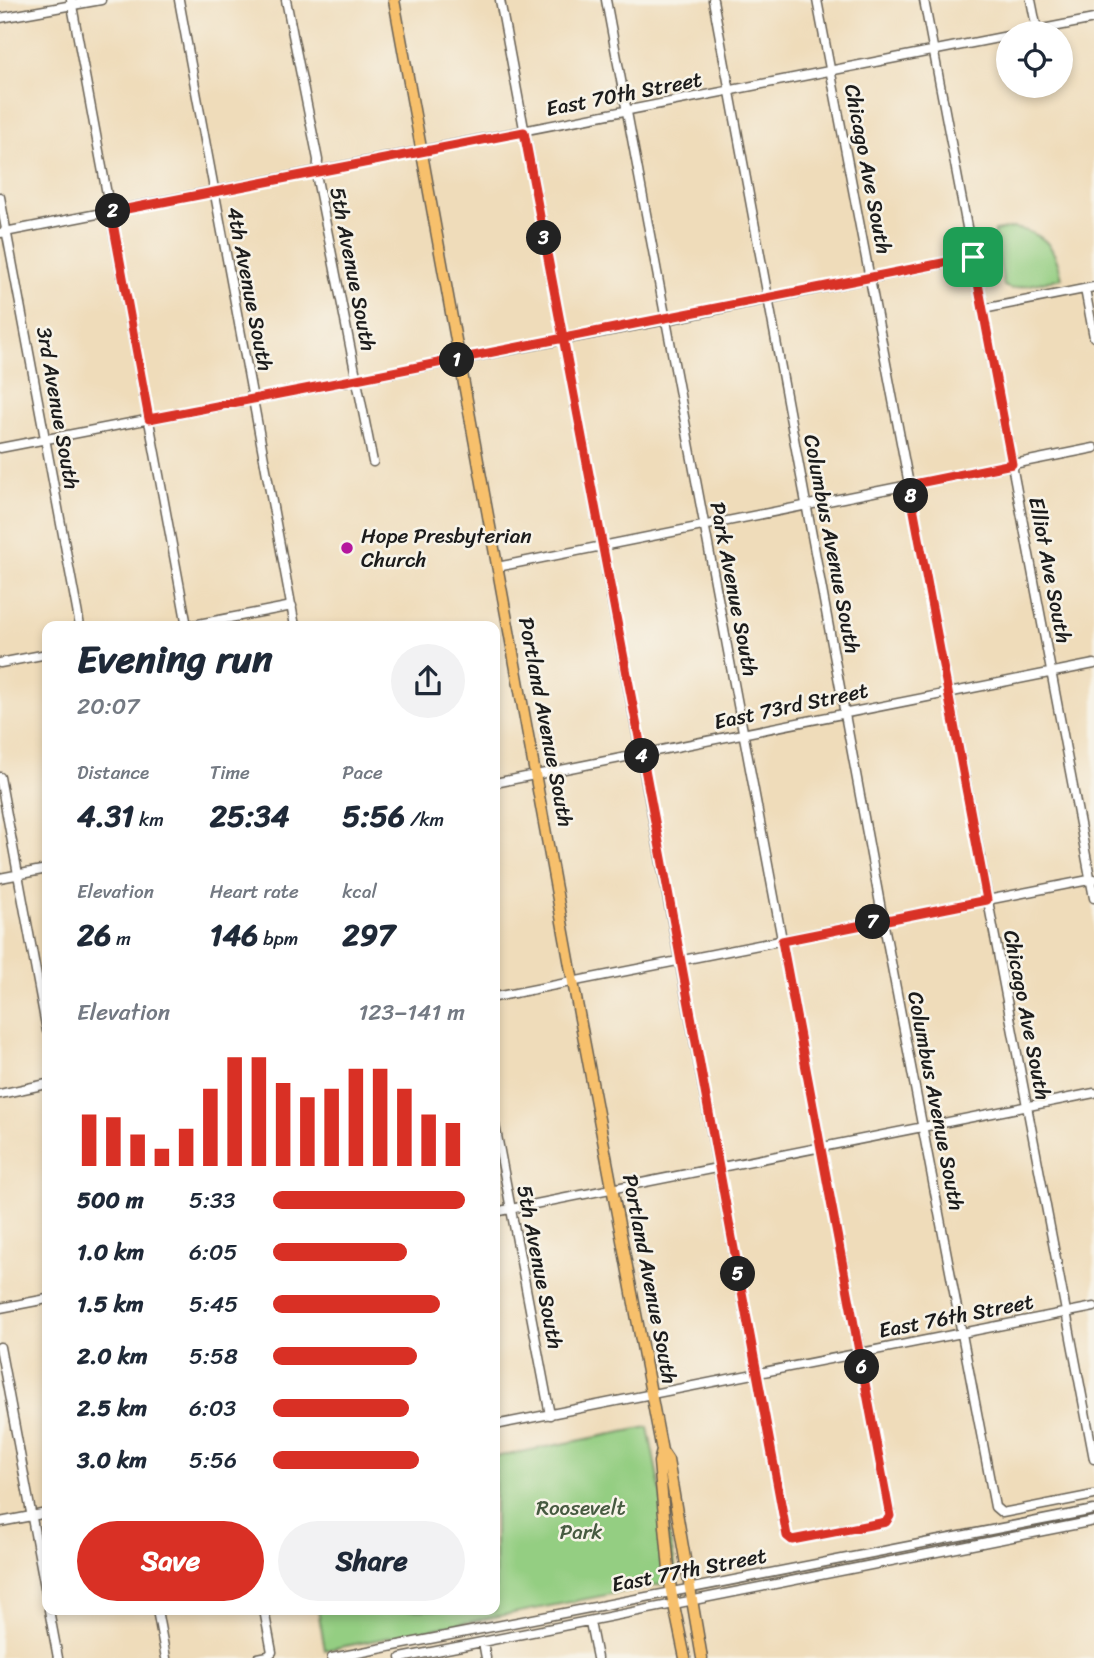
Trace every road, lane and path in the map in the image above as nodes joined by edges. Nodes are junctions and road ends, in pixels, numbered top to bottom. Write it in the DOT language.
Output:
graph roads {
  1 [pos="101,0"];
  2 [pos="179,0"];
  3 [pos="286,0"];
  4 [pos="394,0"];
  5 [pos="500,0"];
  6 [pos="606,0"];
  7 [pos="713,0"];
  8 [pos="817,0"];
  9 [pos="925,0"];
  10 [pos="1031,0"];
  11 [pos="72,3"];
  12 [pos="0,18"];
  13 [pos="1094,19"];
  14 [pos="1035,21"];
  15 [pos="1073,23"];
  16 [pos="996,38"];
  17 [pos="934,50"];
  18 [pos="831,71"];
  19 [pos="730,91"];
  20 [pos="627,111"];
  21 [pos="524,132"];
  22 [pos="422,151"];
  23 [pos="317,172"];
  24 [pos="214,191"];
  25 [pos="0,197"];
  26 [pos="111,212"];
  27 [pos="4,232"];
  28 [pos="973,257"];
  29 [pos="870,278"];
  30 [pos="1089,288"];
  31 [pos="768,298"];
  32 [pos="983,309"];
  33 [pos="666,320"];
  34 [pos="1094,337"];
  35 [pos="564,340"];
  36 [pos="460,360"];
  37 [pos="357,380"];
  38 [pos="253,400"];
  39 [pos="149,419"];
  40 [pos="46,439"];
  41 [pos="0,448"];
  42 [pos="1094,448"];
  43 [pos="373,462"];
  44 [pos="1012,464"];
  45 [pos="909,485"];
  46 [pos="806,505"];
  47 [pos="705,526"];
  48 [pos="603,546"];
  49 [pos="497,567"];
  50 [pos="292,606"];
  51 [pos="79,621"];
  52 [pos="186,621"];
  53 [pos="213,621"];
  54 [pos="294,621"];
  55 [pos="42,655"];
  56 [pos="0,663"];
  57 [pos="1094,664"];
  58 [pos="1051,672"];
  59 [pos="948,692"];
  60 [pos="845,712"];
  61 [pos="744,734"];
  62 [pos="641,754"];
  63 [pos="537,774"];
  64 [pos="0,777"];
  65 [pos="500,782"];
  66 [pos="42,870"];
  67 [pos="18,875"];
  68 [pos="0,878"];
  69 [pos="1092,879"];
  70 [pos="1094,898"];
  71 [pos="987,900"];
  72 [pos="883,920"];
  73 [pos="782,941"];
  74 [pos="680,961"];
  75 [pos="573,982"];
  76 [pos="500,996"];
  77 [pos="42,1004"];
  78 [pos="42,1085"];
  79 [pos="1094,1093"];
  80 [pos="0,1094"];
  81 [pos="1027,1106"];
  82 [pos="923,1125"];
  83 [pos="821,1147"];
  84 [pos="500,1151"];
  85 [pos="718,1167"];
  86 [pos="612,1187"];
  87 [pos="511,1209"];
  88 [pos="500,1211"];
  89 [pos="42,1300"];
  90 [pos="1094,1307"];
  91 [pos="0,1308"];
  92 [pos="1067,1313"];
  93 [pos="962,1333"];
  94 [pos="0,1347"];
  95 [pos="860,1353"];
  96 [pos="757,1374"];
  97 [pos="653,1395"];
  98 [pos="550,1415"];
  99 [pos="500,1425"];
  100 [pos="662,1451"];
  101 [pos="1094,1459"];
  102 [pos="1094,1495"];
  103 [pos="1094,1510"];
  104 [pos="42,1514"];
  105 [pos="32,1516"];
  106 [pos="1094,1521"];
  107 [pos="0,1522"];
  108 [pos="42,1571"];
  109 [pos="689,1587"];
  110 [pos="671,1591"];
  111 [pos="691,1601"];
  112 [pos="674,1605"];
  113 [pos="50,1615"];
  114 [pos="158,1615"];
  115 [pos="265,1615"];
  116 [pos="590,1622"];
  117 [pos="483,1642"];
  118 [pos="58,1658"];
  119 [pos="166,1658"];
  120 [pos="258,1658"];
  121 [pos="332,1658"];
  122 [pos="401,1658"];
  123 [pos="486,1658"];
  124 [pos="597,1658"];
  125 [pos="685,1658"];
  126 [pos="702,1658"];
  1 -- 11 [label="street"];
  2 -- 24 [label="street, 4th Avenue South"];
  3 -- 23 [label="street, 5th Avenue South"];
  4 -- 22 [label="main road, Portland Avenue South"];
  5 -- 21 [label="street"];
  6 -- 20 [label="street, Park Avenue South"];
  7 -- 19 [label="street, Columbus Avenue South"];
  8 -- 18 [label="street, Chicago Ave South"];
  9 -- 17 [label="street, Elliot Ave South"];
  10 -- 14 [label="street"];
  11 -- 12 [label="street"];
  11 -- 26 [label="street"];
  13 -- 15 [label="street"];
  16 -- 17 [label="street, East 70th Street"];
  17 -- 18 [label="street, East 70th Street"];
  17 -- 28 [label="street, Elliot Ave South"];
  18 -- 19 [label="street, East 70th Street"];
  18 -- 29 [label="street, Chicago Ave South"];
  19 -- 20 [label="street, East 70th Street"];
  19 -- 31 [label="street, Columbus Avenue South"];
  20 -- 21 [label="street, East 70th Street"];
  20 -- 33 [label="street, Park Avenue South"];
  21 -- 22 [label="street, East 70th Street"];
  21 -- 35 [label="street"];
  22 -- 23 [label="street, East 70th Street"];
  22 -- 36 [label="main road, Portland Avenue South"];
  23 -- 24 [label="street, East 70th Street"];
  23 -- 37 [label="street, 5th Avenue South"];
  24 -- 26 [label="street, East 70th Street"];
  24 -- 38 [label="street, 4th Avenue South"];
  25 -- 27 [label="street, 3rd Avenue South"];
  26 -- 27 [label="street, East 70th Street"];
  26 -- 39 [label="street"];
  27 -- 40 [label="street, 3rd Avenue South"];
  28 -- 29 [label="street"];
  28 -- 32 [label="street, Elliot Ave South"];
  29 -- 31 [label="street"];
  29 -- 45 [label="street, Chicago Ave South"];
  30 -- 32 [label="street"];
  30 -- 34 [label="street"];
  31 -- 33 [label="street"];
  31 -- 46 [label="street, Columbus Avenue South"];
  32 -- 44 [label="street, Elliot Ave South"];
  33 -- 35 [label="street"];
  33 -- 47 [label="street, Park Avenue South"];
  35 -- 36 [label="street"];
  35 -- 48 [label="street"];
  36 -- 37 [label="street"];
  36 -- 49 [label="main road, Portland Avenue South"];
  37 -- 38 [label="street"];
  37 -- 43 [label="street, 5th Avenue South"];
  38 -- 39 [label="street"];
  38 -- 50 [label="street, 4th Avenue South"];
  39 -- 40 [label="street"];
  39 -- 52 [label="street"];
  40 -- 41 [label="street"];
  40 -- 51 [label="street, 3rd Avenue South"];
  42 -- 44 [label="street"];
  44 -- 45 [label="street"];
  44 -- 58 [label="street, Elliot Ave South"];
  45 -- 46 [label="street"];
  45 -- 59 [label="street, Chicago Ave South"];
  46 -- 47 [label="street"];
  46 -- 60 [label="street, Columbus Avenue South"];
  47 -- 48 [label="street"];
  47 -- 61 [label="street, Park Avenue South"];
  48 -- 49 [label="street"];
  48 -- 62 [label="street"];
  49 -- 63 [label="main road, Portland Avenue South"];
  50 -- 53 [label="street"];
  50 -- 54 [label="street, 4th Avenue South"];
  55 -- 56 [label="street"];
  57 -- 58 [label="street, East 73rd Street"];
  58 -- 59 [label="street, East 73rd Street"];
  58 -- 69 [label="street, Elliot Ave South"];
  59 -- 60 [label="street, East 73rd Street"];
  59 -- 71 [label="street, Chicago Ave South"];
  60 -- 61 [label="street, East 73rd Street"];
  60 -- 72 [label="street, Columbus Avenue South"];
  61 -- 62 [label="street, East 73rd Street"];
  61 -- 73 [label="street, Park Avenue South"];
  62 -- 63 [label="street, East 73rd Street"];
  62 -- 74 [label="street"];
  63 -- 65 [label="street, East 73rd Street"];
  63 -- 75 [label="main road, Portland Avenue South"];
  64 -- 67 [label="street"];
  66 -- 67 [label="street"];
  67 -- 68 [label="street"];
  67 -- 77 [label="street"];
  69 -- 70 [label="street, Elliot Ave South"];
  69 -- 71 [label="street"];
  71 -- 72 [label="street"];
  71 -- 81 [label="street, Chicago Ave South"];
  72 -- 73 [label="street"];
  72 -- 82 [label="street, Columbus Avenue South"];
  73 -- 74 [label="street"];
  73 -- 83 [label="street, Park Avenue South"];
  74 -- 75 [label="street"];
  74 -- 85 [label="street"];
  75 -- 76 [label="street"];
  75 -- 86 [label="main road, Portland Avenue South"];
  78 -- 80 [label="street"];
  79 -- 81 [label="street"];
  81 -- 82 [label="street"];
  81 -- 92 [label="street, Chicago Ave South"];
  82 -- 83 [label="street"];
  82 -- 93 [label="street, Columbus Avenue South"];
  83 -- 85 [label="street"];
  83 -- 95 [label="street, Park Avenue South"];
  84 -- 87 [label="street, 5th Avenue South"];
  85 -- 86 [label="street"];
  85 -- 96 [label="street"];
  86 -- 87 [label="street"];
  86 -- 97 [label="main road, Portland Avenue South"];
  87 -- 88 [label="street"];
  87 -- 98 [label="street, 5th Avenue South"];
  89 -- 91 [label="street"];
  90 -- 92 [label="street, East 76th Street"];
  92 -- 93 [label="street, East 76th Street"];
  92 -- 101 [label="street, Chicago Ave South"];
  93 -- 95 [label="street, East 76th Street"];
  93 -- 102 [label="street, Columbus Avenue South"];
  94 -- 105 [label="street"];
  95 -- 96 [label="street, East 76th Street"];
  95 -- 96 [label="street, Park Avenue South"];
  96 -- 97 [label="street, East 76th Street"];
  97 -- 98 [label="street, East 76th Street"];
  97 -- 100 [label="main road, Portland Avenue South"];
  98 -- 99 [label="street, East 76th Street"];
  100 -- 109 [label="main road, Portland Avenue South"];
  100 -- 110 [label="main road, Portland Avenue South"];
  103 -- 109 [label="street, East 77th Street"];
  104 -- 105 [label="street"];
  105 -- 107 [label="street"];
  105 -- 108 [label="street"];
  106 -- 111 [label="street, East 77th Street"];
  109 -- 110 [label="street, East 77th Street"];
  109 -- 111 [label="main road, Portland Avenue South"];
  110 -- 112 [label="main road, Portland Avenue South"];
  110 -- 121 [label="street, East 77th Street"];
  111 -- 112 [label="street, East 77th Street"];
  111 -- 126 [label="main road, Portland Avenue South"];
  112 -- 116 [label="street, East 77th Street"];
  112 -- 125 [label="main road, Portland Avenue South"];
  113 -- 118 [label="street"];
  114 -- 119 [label="street"];
  115 -- 120 [label="street"];
  116 -- 117 [label="street, East 77th Street"];
  116 -- 124 [label="street"];
  117 -- 122 [label="street, East 77th Street"];
  117 -- 123 [label="street"];
}
